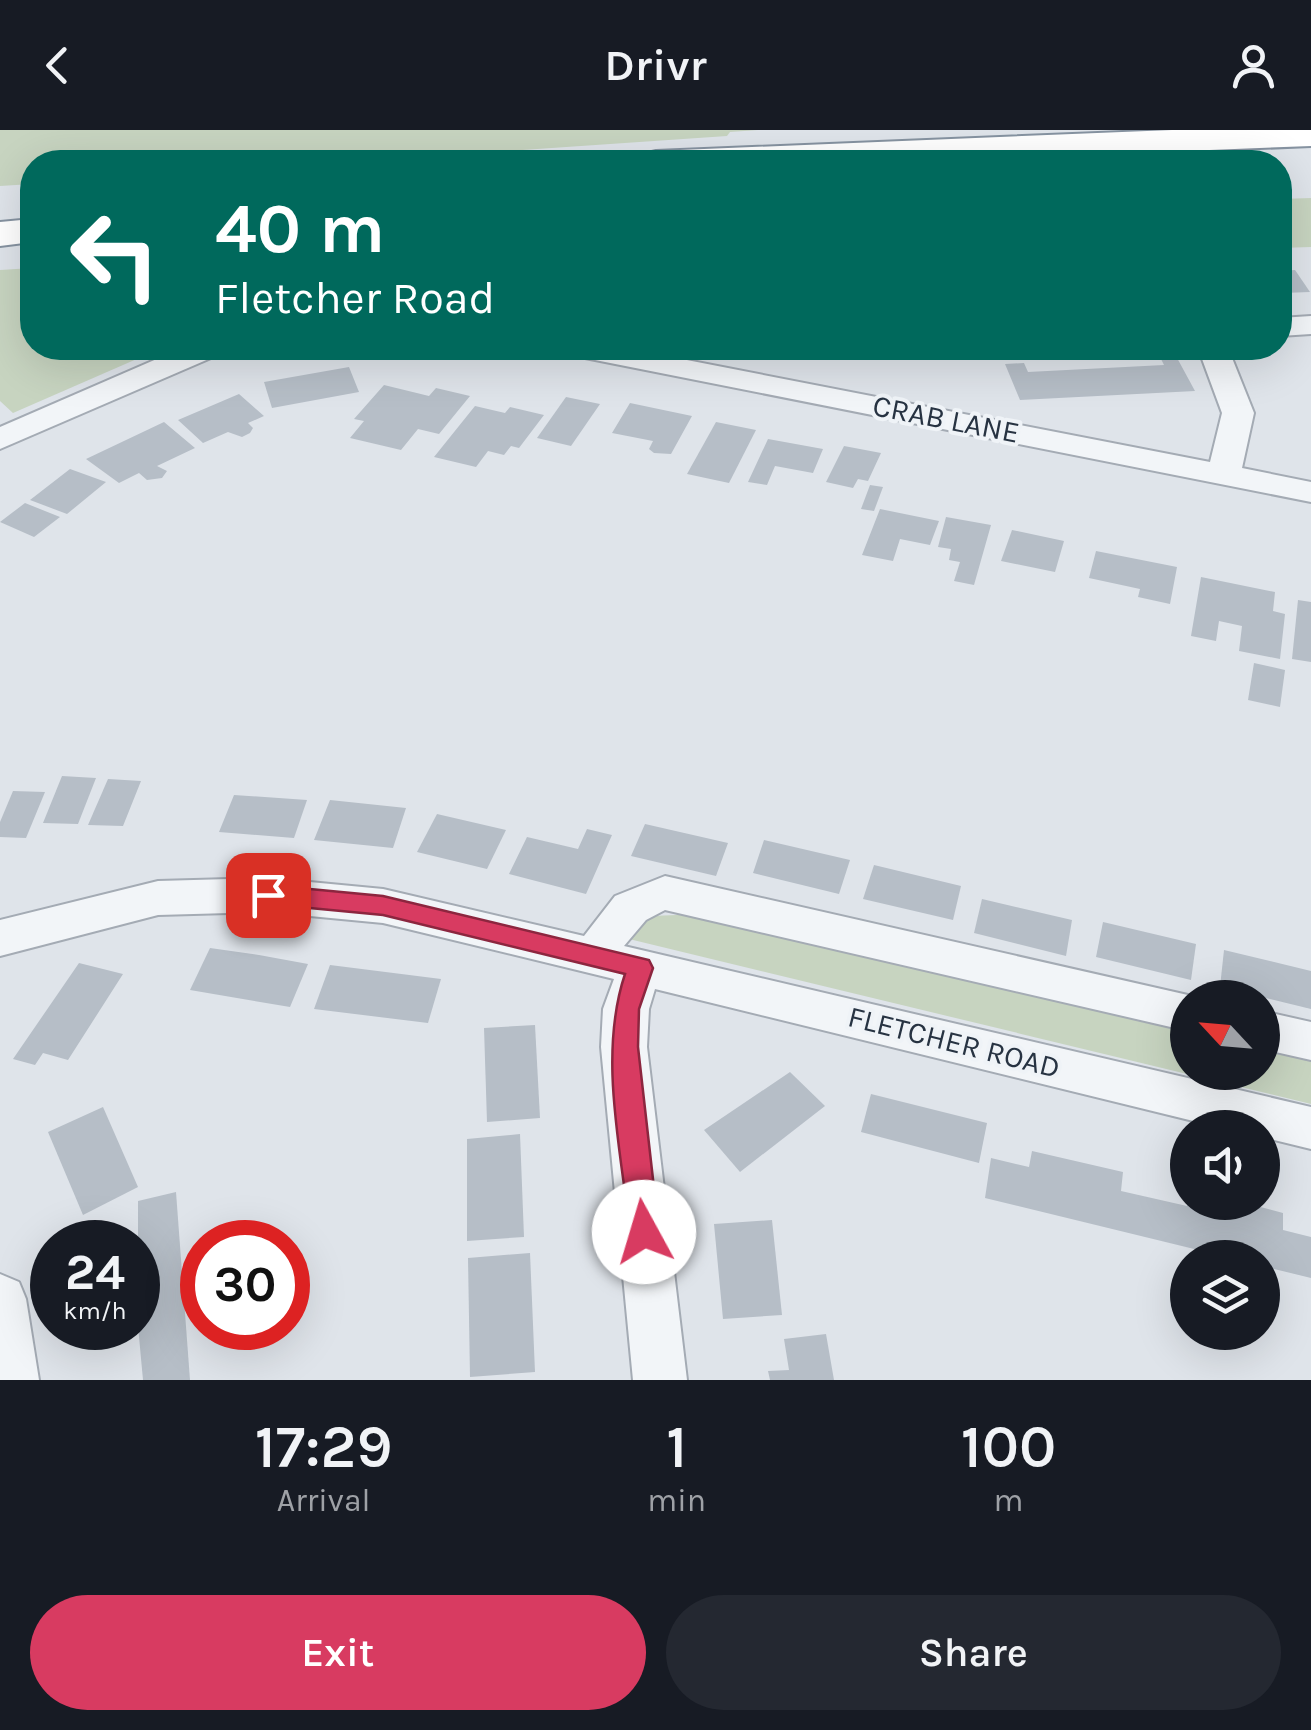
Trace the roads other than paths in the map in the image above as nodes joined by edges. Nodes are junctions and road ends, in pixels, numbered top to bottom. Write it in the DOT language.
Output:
graph roads {
  1 [pos="1310,144"];
  2 [pos="1092,150"];
  3 [pos="180,360"];
  4 [pos="641,360"];
  5 [pos="1218,360"];
  6 [pos="0,439"];
  7 [pos="1224,474"];
  8 [pos="1311,492"];
  9 [pos="0,938"];
  10 [pos="618,963"];
  11 [pos="1170,1008"];
  12 [pos="1280,1034"];
  13 [pos="1311,1041"];
  14 [pos="1311,1128"];
  15 [pos="0,1299"];
  16 [pos="12,1380"];
  17 [pos="660,1380"];
  1 -- 2 [label="highway"];
  3 -- 6 [label="street"];
  4 -- 7 [label="street, CRAB LANE"];
  5 -- 7 [label="street"];
  7 -- 8 [label="street, CRAB LANE"];
  9 -- 10 [label="street, FLETCHER ROAD"];
  10 -- 11 [label="street"];
  10 -- 14 [label="street, FLETCHER ROAD"];
  10 -- 17 [label="street"];
  12 -- 13 [label="street"];
  15 -- 16 [label="street"];
}
